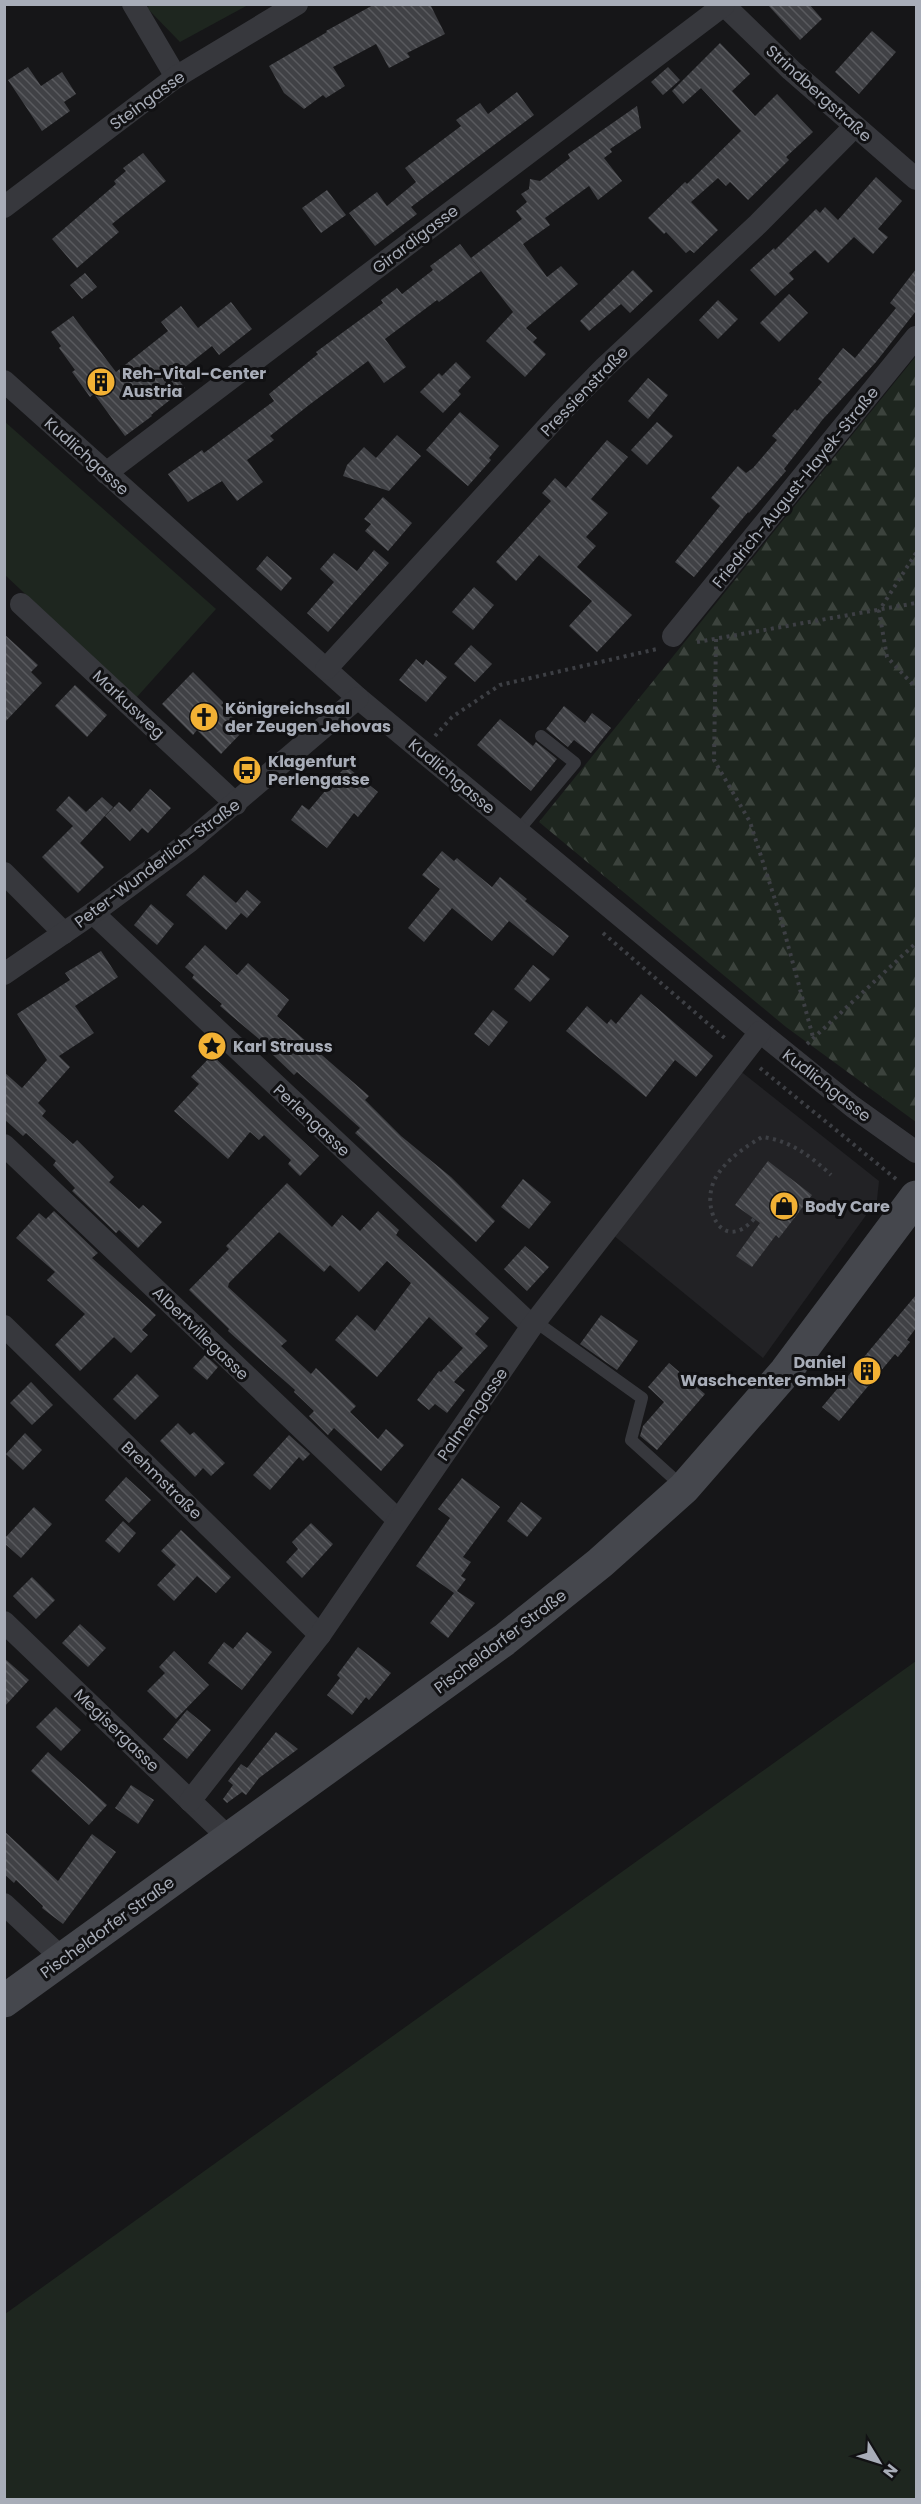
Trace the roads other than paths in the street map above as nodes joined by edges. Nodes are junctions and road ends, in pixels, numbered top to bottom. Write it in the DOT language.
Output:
graph roads {
  1 [pos="133,4"];
  2 [pos="297,4"];
  3 [pos="724,5"];
  4 [pos="176,77"];
  5 [pos="855,126"];
  6 [pos="916,179"];
  7 [pos="4,207"];
  8 [pos="916,337"];
  9 [pos="4,381"];
  10 [pos="106,472"];
  11 [pos="21,603"];
  12 [pos="673,636"];
  13 [pos="326,669"];
  14 [pos="358,698"];
  15 [pos="541,736"];
  16 [pos="236,804"];
  17 [pos="518,831"];
  18 [pos="4,873"];
  19 [pos="93,913"];
  20 [pos="64,933"];
  21 [pos="4,974"];
  22 [pos="760,1032"];
  23 [pos="4,1145"];
  24 [pos="916,1152"];
  25 [pos="907,1189"];
  26 [pos="534,1324"];
  27 [pos="4,1326"];
  28 [pos="684,1488"];
  29 [pos="398,1520"];
  30 [pos="4,1622"];
  31 [pos="320,1635"];
  32 [pos="190,1800"];
  33 [pos="230,1839"];
  34 [pos="4,1904"];
  35 [pos="63,1959"];
  36 [pos="4,2001"];
  1 -- 4 [label="street"];
  2 -- 4 [label="street, Steingasse"];
  3 -- 5 [label="street, Strindbergstraße"];
  3 -- 10 [label="street, Girardigasse"];
  4 -- 7 [label="street, Steingasse"];
  5 -- 6 [label="street, Strindbergstraße"];
  5 -- 13 [label="street, Pressienstraße"];
  8 -- 12 [label="street, Friedrich-August-Hayek-Straße"];
  9 -- 10 [label="street, Kudlichgasse"];
  10 -- 13 [label="street, Kudlichgasse"];
  11 -- 16 [label="street, Markusweg"];
  13 -- 14 [label="street, Kudlichgasse"];
  14 -- 16 [label="street, Peter-Wunderlich-Straße"];
  14 -- 17 [label="street, Kudlichgasse"];
  15 -- 17 [label="lane"];
  16 -- 19 [label="street, Peter-Wunderlich-Straße"];
  17 -- 22 [label="street, Kudlichgasse"];
  18 -- 20 [label="street"];
  19 -- 20 [label="street, Peter-Wunderlich-Straße"];
  19 -- 26 [label="street, Perlengasse"];
  20 -- 21 [label="street, Peter-Wunderlich-Straße"];
  22 -- 24 [label="street, Kudlichgasse"];
  22 -- 26 [label="street, Palmengasse"];
  23 -- 29 [label="street, Albertvillegasse"];
  25 -- 28 [label="main road, Pischeldorfer Straße"];
  26 -- 28 [label="lane"];
  26 -- 29 [label="street, Palmengasse"];
  27 -- 31 [label="street, Brehmstraße"];
  28 -- 33 [label="main road, Pischeldorfer Straße"];
  29 -- 31 [label="street, Palmengasse"];
  30 -- 32 [label="street, Megisergasse"];
  31 -- 32 [label="street, Palmengasse"];
  32 -- 33 [label="street, Megisergasse"];
  33 -- 35 [label="main road, Pischeldorfer Straße"];
  34 -- 35 [label="street"];
  35 -- 36 [label="main road, Pischeldorfer Straße"];
}
